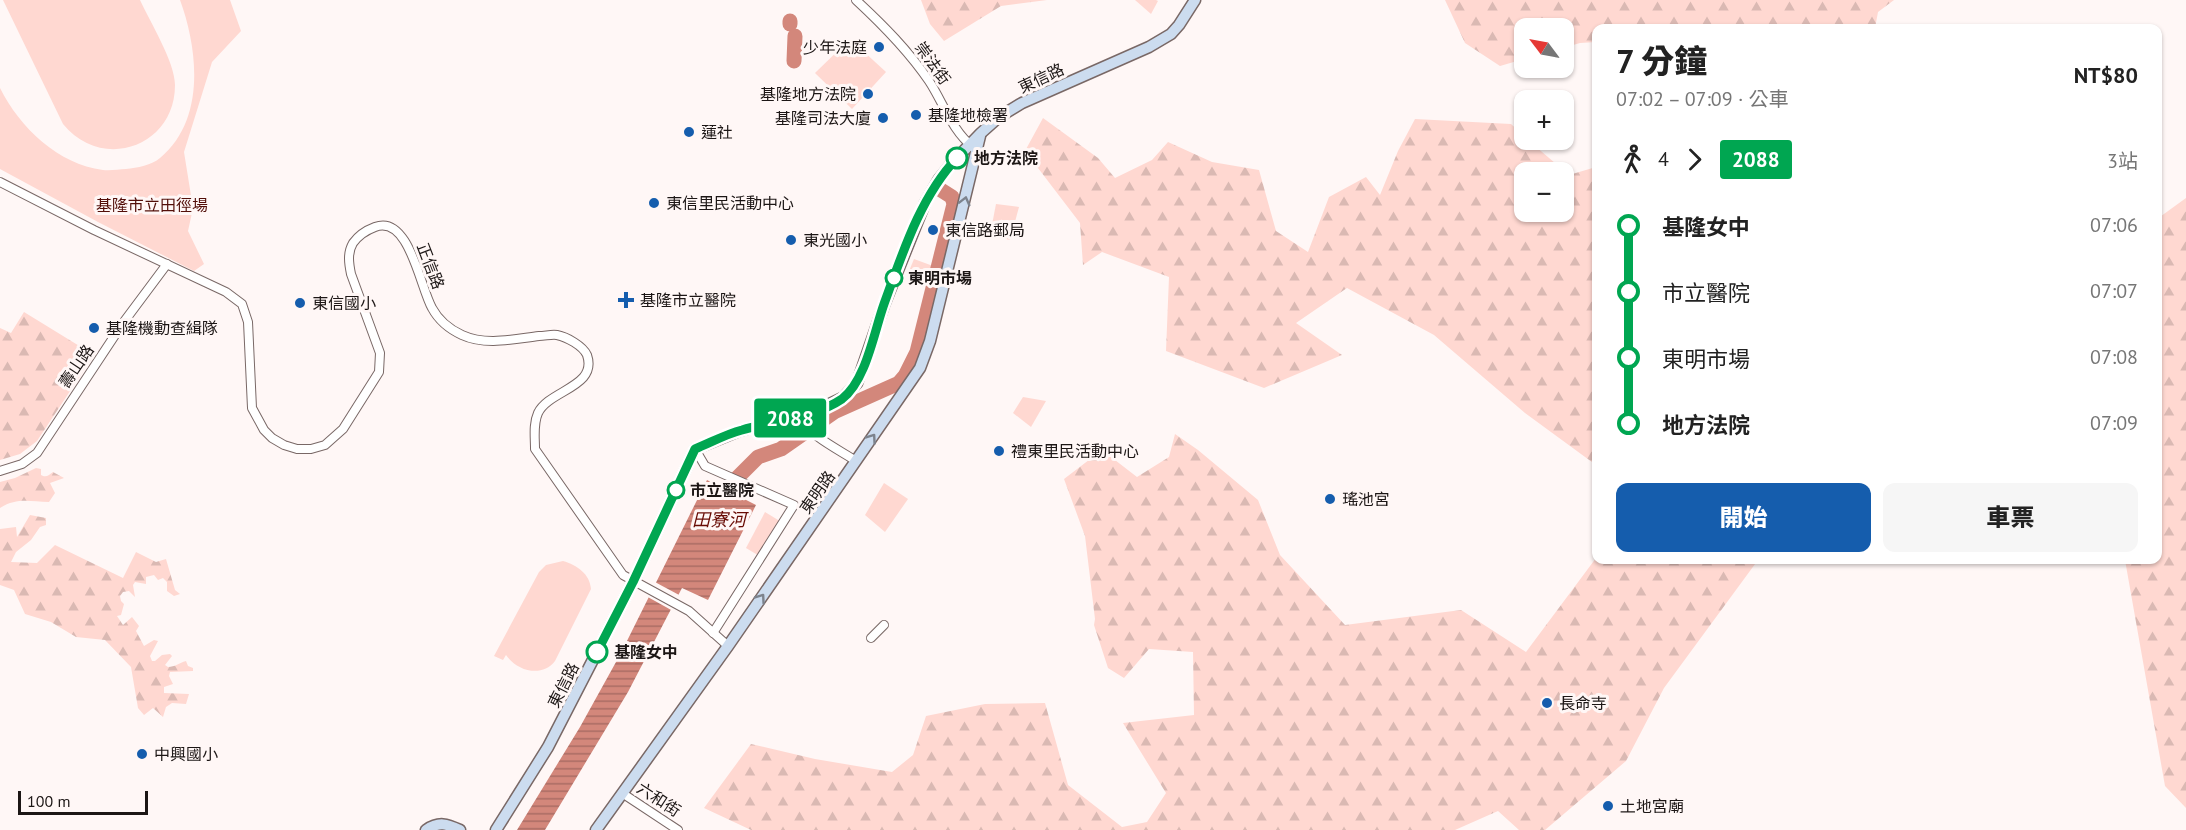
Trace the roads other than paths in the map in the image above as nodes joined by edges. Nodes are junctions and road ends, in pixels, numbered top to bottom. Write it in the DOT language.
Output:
graph roads {
  1 [pos="856,0"];
  2 [pos="1195,0"];
  3 [pos="981,133"];
  4 [pos="973,147"];
  5 [pos="0,182"];
  6 [pos="167,264"];
  7 [pos="800,420"];
  8 [pos="695,449"];
  9 [pos="856,461"];
  10 [pos="0,471"];
  11 [pos="633,582"];
  12 [pos="884,625"];
  13 [pos="713,633"];
  14 [pos="871,638"];
  15 [pos="728,646"];
  16 [pos="622,793"];
  17 [pos="426,830"];
  18 [pos="460,830"];
  19 [pos="496,830"];
  20 [pos="596,830"];
  21 [pos="678,830"];
  1 -- 4 [label="street, 崇法街"];
  2 -- 3 [label="main road, 東信路"];
  3 -- 4 [label="main road, 東明路"];
  4 -- 7 [label="main road"];
  9 -- 4 [label="main road, 東明路, one-way"];
  5 -- 6 [label="street"];
  6 -- 10 [label="street, 壽山路"];
  6 -- 11 [label="street, 正信路"];
  7 -- 8 [label="main road"];
  7 -- 9 [label="street"];
  8 -- 11 [label="main road, 東信路"];
  8 -- 13 [label="street"];
  15 -- 9 [label="main road, 東明路, one-way"];
  11 -- 13 [label="street"];
  11 -- 19 [label="main road, 東信路"];
  12 -- 14 [label="street"];
  13 -- 15 [label="street"];
  15 -- 16 [label="main road, 東明路"];
  16 -- 20 [label="main road, 東明路"];
  16 -- 21 [label="street, 六和街"];
  17 -- 18 [label="main road"];
}
